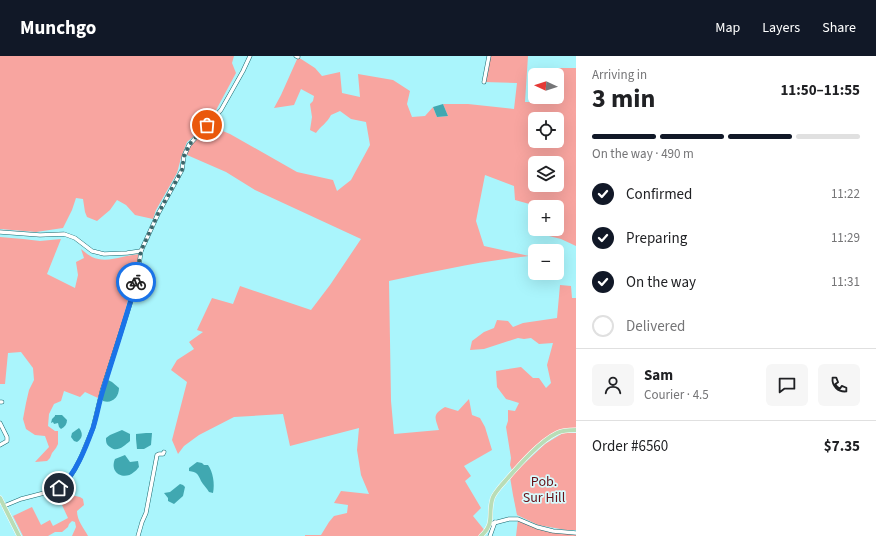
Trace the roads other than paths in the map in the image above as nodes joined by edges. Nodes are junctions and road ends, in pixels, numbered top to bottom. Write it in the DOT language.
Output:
graph roads {
  1 [pos="250,56"];
  2 [pos="489,56"];
  3 [pos="484,82"];
  4 [pos="0,232"];
  5 [pos="141,251"];
  6 [pos="0,423"];
  7 [pos="576,430"];
  8 [pos="0,445"];
  9 [pos="164,452"];
  10 [pos="0,498"];
  11 [pos="4,506"];
  12 [pos="495,522"];
  13 [pos="490,524"];
  14 [pos="576,533"];
  15 [pos="19,536"];
  16 [pos="138,536"];
  17 [pos="482,536"];
  18 [pos="490,536"];
  1 -- 5 [label="street"];
  2 -- 3 [label="street"];
  4 -- 5 [label="street"];
  5 -- 11 [label="street"];
  6 -- 8 [label="street"];
  7 -- 13 [label="main road"];
  9 -- 16 [label="street"];
  10 -- 11 [label="main road"];
  11 -- 15 [label="main road"];
  12 -- 13 [label="street"];
  12 -- 14 [label="street"];
  12 -- 18 [label="street"];
  13 -- 17 [label="main road"];
}
